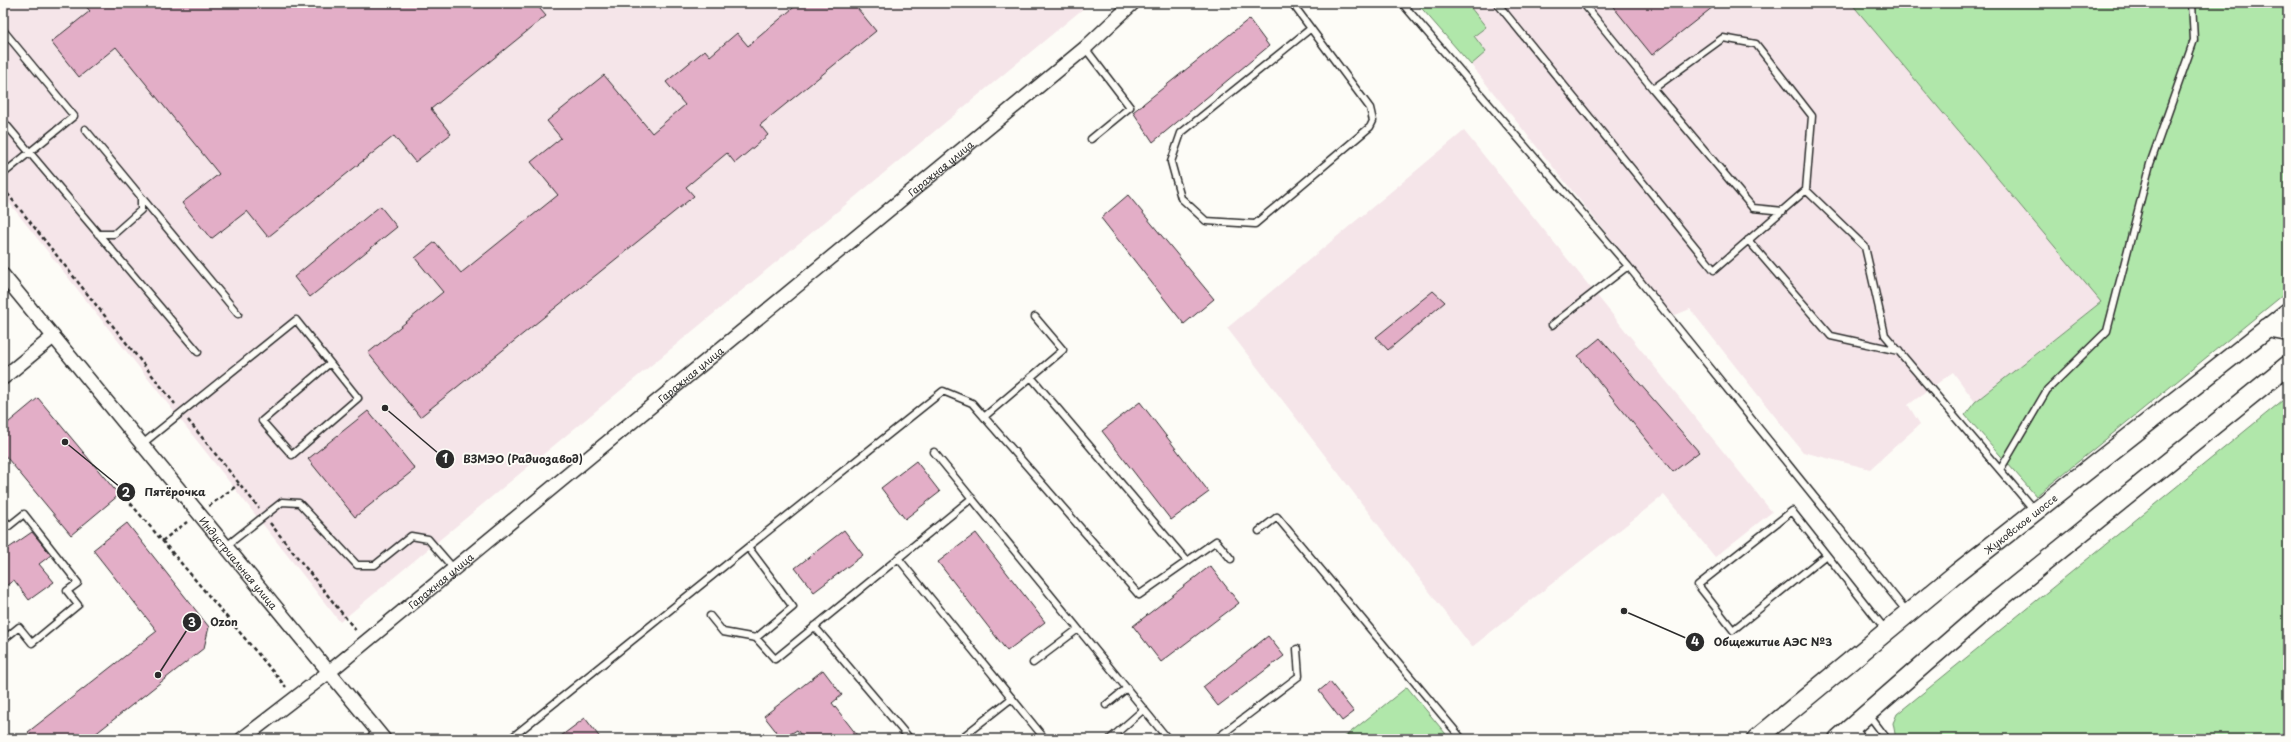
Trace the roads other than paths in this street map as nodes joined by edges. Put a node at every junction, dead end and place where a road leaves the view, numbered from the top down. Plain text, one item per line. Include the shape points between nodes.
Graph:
1 (1292, 3) edge
2 (1402, 3) edge
3 (1497, 3) edge
4 (1583, 3) edge
5 (2192, 3) edge
6 (1127, 5) edge
7 (1310, 29) junction
8 (3, 30) edge
9 (1085, 48) junction
10 (1653, 89) junction
11 (3, 121) edge
12 (85, 129) dead end
13 (1091, 139) dead end
14 (29, 153) junction
15 (3, 174) edge
16 (1806, 190) junction
17 (141, 197) junction
18 (1783, 210) junction
19 (98, 234) junction
20 (1748, 240) junction
21 (1628, 266) junction
22 (3, 275) edge
23 (2288, 312) edge
24 (238, 314) dead end
25 (1035, 317) dead end
26 (1552, 325) dead end
27 (2268, 328) junction
28 (2288, 332) edge
29 (53, 337) junction
30 (1899, 351) junction
31 (198, 352) dead end
32 (330, 363) junction
33 (2288, 365) edge
34 (1031, 377) junction
35 (3, 378) edge
36 (984, 417) junction
37 (141, 445) junction
38 (934, 452) dead end
39 (2000, 470) junction
40 (972, 498) junction
41 (2035, 511) junction
42 (3, 518) edge
43 (1259, 531) dead end
44 (225, 547) junction
45 (748, 547) junction
46 (1826, 555) dead end
47 (898, 558) junction
48 (1231, 559) dead end
49 (1187, 561) junction
50 (454, 569) junction
51 (1908, 613) junction
52 (710, 616) dead end
53 (814, 626) junction
54 (1078, 629) junction
55 (1886, 631) junction
56 (756, 638) junction
57 (3, 640) edge
58 (1296, 649) dead end
59 (1033, 663) dead end
60 (329, 672) junction
61 (1127, 688) junction
62 (1012, 698) junction
63 (1106, 705) dead end
64 (1144, 709) junction
65 (1869, 714) junction
66 (1858, 733) edge
67 (376, 736) edge
68 (242, 739) edge
69 (510, 739) edge
70 (910, 739) edge
71 (960, 739) edge
72 (1045, 739) edge
73 (1110, 739) edge
74 (1168, 739) edge
75 (1216, 739) edge
76 (1462, 739) edge
77 (1756, 739) edge
78 (1838, 739) edge
79 (1887, 739) edge

1 - 7 lane
2 - 21 lane
3 - 20 lane via 1714,270
4 - 10 lane
5 - 39 lane via 2194,40 2150,164 2107,331 2047,390
6 - 9 street, Гаражная улица
7 - 7 lane via 1370,108 1373,122 1370,128 1255,224 1206,221 1181,198 1171,162 1181,133
8 - 14 lane via 74,116
9 - 13 lane via 1130,107
9 - 50 street, Гаражная улица
10 - 16 lane via 1723,38 1756,44 1812,116
10 - 18 lane via 1753,208
11 - 14 lane
12 - 17 lane
14 - 15 lane
14 - 19 lane
16 - 18 lane
16 - 30 lane via 1865,247 1885,335
17 - 19 lane via 141,210 114,234
17 - 24 lane
18 - 20 lane
19 - 31 lane
20 - 30 lane via 1831,336
21 - 26 lane
21 - 51 lane
22 - 29 street, Индустриальная улица
23 - 27 main road, Жуковское шоссе
25 - 34 lane via 1063,350
27 - 28 main road
27 - 41 main road, Жуковское шоссе
29 - 35 street
29 - 37 street, Индустриальная улица
30 - 39 lane
32 - 32 lane via 358,398 292,455 262,422
32 - 37 lane via 296,320
33 - 65 main road via 1988,608
34 - 36 lane
34 - 49 lane
36 - 45 lane via 972,403 943,391
36 - 49 lane via 1139,596
37 - 44 street, Индустриальная улица
38 - 40 lane
39 - 41 lane
40 - 47 lane
40 - 54 lane
41 - 51 main road, Жуковское шоссе
42 - 57 lane via 9,526 24,514 78,583 67,591 78,605 32,643 20,627
43 - 76 lane via 1277,517
44 - 50 lane via 282,502 299,503 357,565 375,565 411,536 428,539
44 - 60 street, Индустриальная улица
45 - 56 lane via 793,607
45 - 69 lane
46 - 55 lane via 1733,630 1698,585 1792,511
47 - 53 lane
47 - 62 lane
48 - 49 lane via 1216,541
50 - 60 street, Гаражная улица
51 - 55 main road, Жуковское шоссе
52 - 56 lane via 723,632
53 - 56 lane via 775,659
53 - 70 lane
54 - 59 lane
54 - 61 lane
55 - 77 main road, Жуковское шоссе
58 - 75 lane via 1299,676
60 - 67 street, Индустриальная улица
60 - 68 street, Гаражная улица
61 - 63 lane
61 - 64 lane
62 - 71 lane
62 - 72 lane
64 - 73 lane
64 - 74 lane
65 - 66 main road
65 - 79 lane
66 - 78 main road

